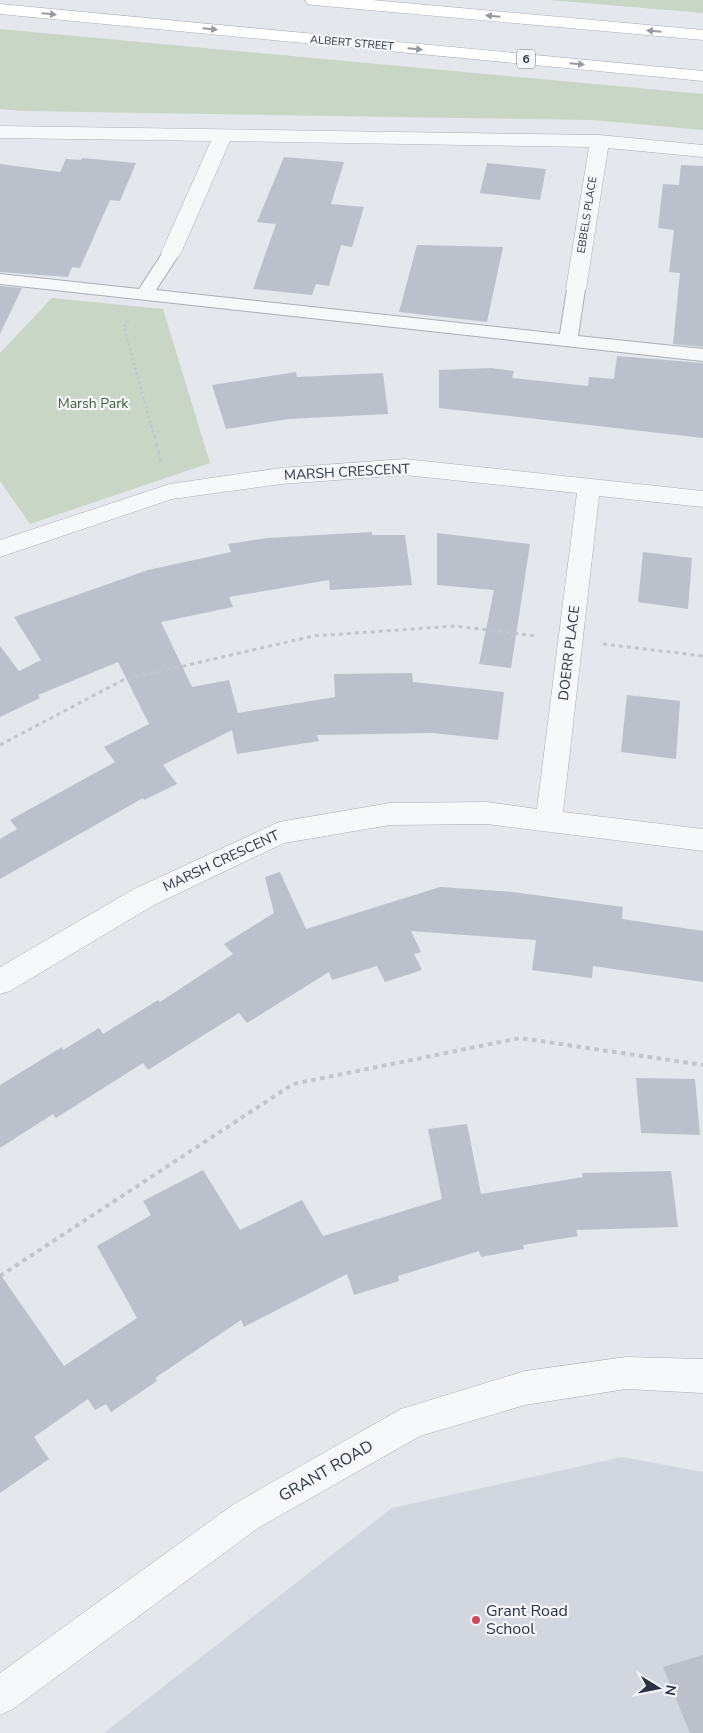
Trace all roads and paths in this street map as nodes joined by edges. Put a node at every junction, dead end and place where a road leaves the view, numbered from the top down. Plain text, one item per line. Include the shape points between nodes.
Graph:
1 (314, 0) edge
2 (0, 9) edge
3 (703, 35) edge
4 (703, 76) edge
5 (0, 132) edge
6 (224, 134) junction
7 (599, 141) junction
8 (703, 151) edge
9 (171, 253) joint
10 (0, 279) edge
11 (576, 289) joint
12 (144, 295) junction
13 (568, 340) junction
14 (703, 355) edge
15 (589, 486) junction
16 (170, 492) junction
17 (703, 499) edge
18 (3, 541) edge
19 (571, 640) junction
20 (703, 656) edge
21 (0, 745) edge
22 (549, 819) junction
23 (703, 840) edge
24 (0, 982) edge
25 (703, 1065) edge
26 (0, 1276) edge
27 (703, 1376) edge
28 (0, 1696) edge

3 -> 1 main road
2 -> 4 main road, ALBERT STREET / 6
5 - 6 street
6 - 7 street
6 - 9 street
7 - 8 street
7 - 11 street, EBBELS PLACE
9 - 12 lane
10 - 12 lane
11 - 13 lane
12 - 13 lane
12 - 16 path via 124,327
13 - 14 lane
15 - 16 street, MARSH CRESCENT via 405,467 281,476
15 - 17 street, MARSH CRESCENT
15 - 19 street, DOERR PLACE
16 - 18 street, MARSH CRESCENT
19 - 20 path
19 - 21 path via 455,626 313,636 123,680
19 - 22 street, DOERR PLACE
22 - 23 street, MARSH CRESCENT
22 - 24 street, MARSH CRESCENT via 487,813 390,814 279,833 144,897
25 - 26 path via 520,1038 293,1084
27 - 28 street, GRANT ROAD via 626,1372 525,1388 413,1421 246,1516

